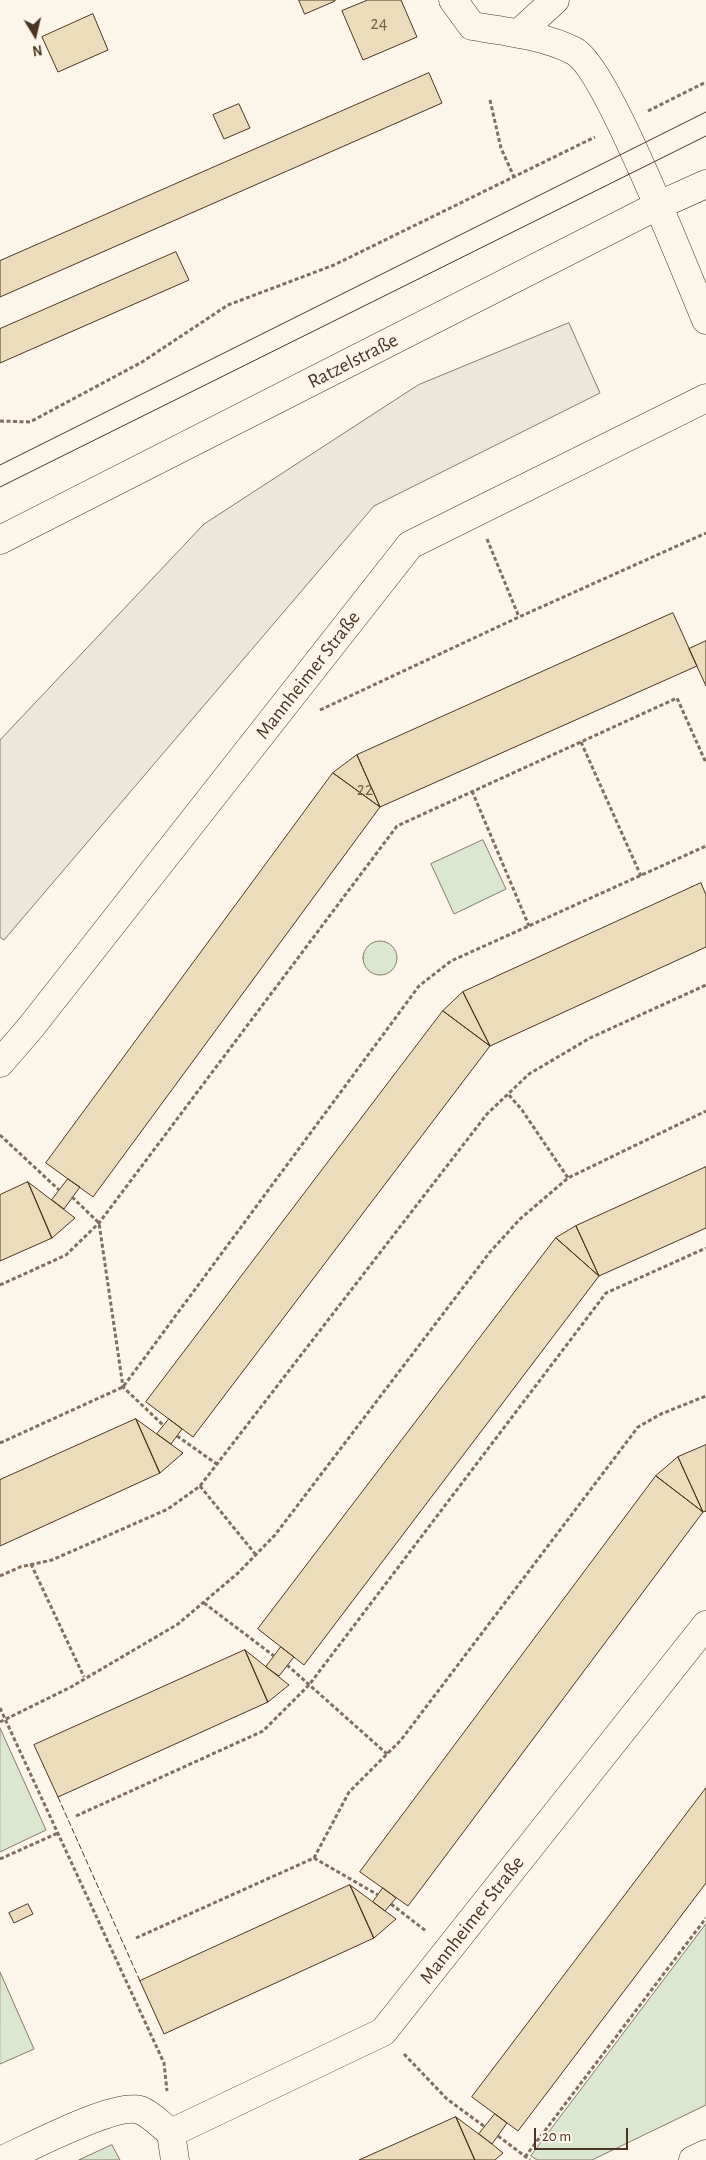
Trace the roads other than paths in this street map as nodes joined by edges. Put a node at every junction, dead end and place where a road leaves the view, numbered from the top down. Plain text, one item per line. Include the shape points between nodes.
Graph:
1 (454, 0) edge
2 (555, 0) edge
3 (519, 33) junction
4 (706, 184) edge
5 (657, 206) junction
6 (706, 320) edge
7 (706, 398) edge
8 (0, 540) edge
9 (0, 1063) edge
10 (706, 1625) edge
11 (171, 2133) junction
12 (706, 2154) edge
13 (2, 2160) edge
14 (175, 2160) edge
15 (693, 2160) edge

1 - 3 street via 472,26
2 - 3 street
3 - 5 street via 576,52 587,64 622,124
4 - 5 street, Ratzelstraße
5 - 6 street
5 - 8 street, Ratzelstraße
7 - 9 street, Mannheimer Straße via 410,545 32,1027
10 - 11 street, Mannheimer Straße via 383,2032
11 - 13 street via 141,2110 125,2108
11 - 14 street
12 - 15 street

